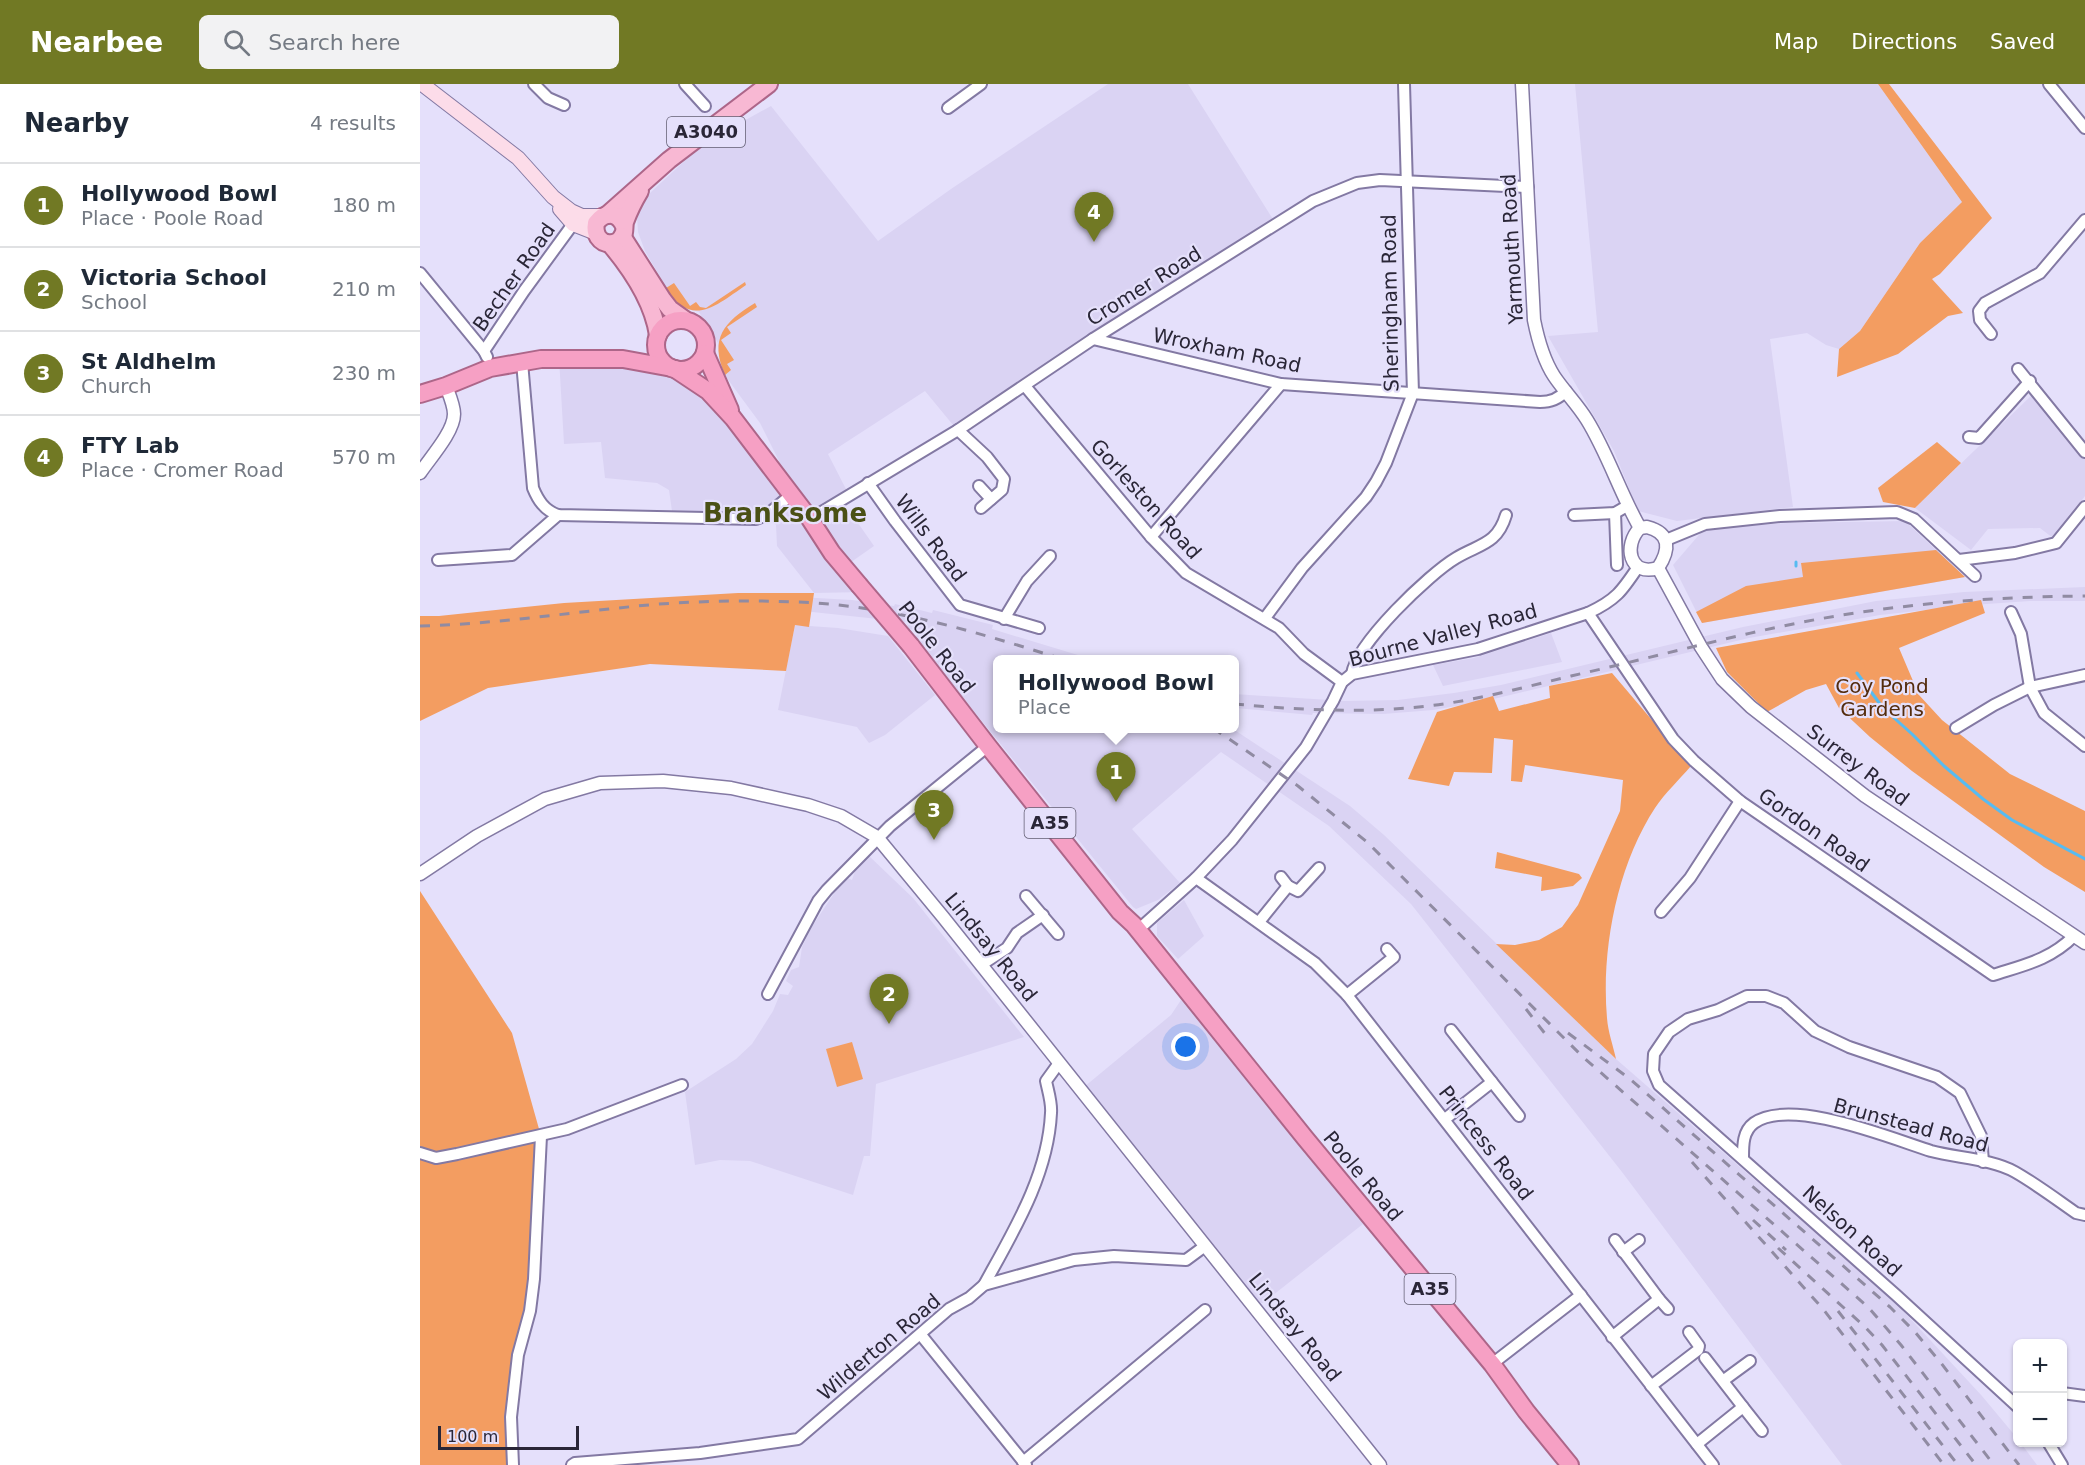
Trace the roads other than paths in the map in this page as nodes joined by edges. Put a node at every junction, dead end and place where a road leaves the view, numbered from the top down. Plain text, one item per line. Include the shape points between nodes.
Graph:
1 (423, 84) edge
2 (534, 84) edge
3 (685, 84) edge
4 (769, 84) edge
5 (981, 84) edge
6 (1404, 84) edge
7 (1522, 84) edge
8 (2049, 84) edge
9 (564, 105) dead end
10 (705, 106) dead end
11 (948, 108) dead end
12 (2085, 128) edge
13 (645, 182) junction
14 (1406, 182) junction
15 (1528, 187) junction
16 (553, 197) junction
17 (604, 216) junction
18 (2085, 220) edge
19 (573, 224) junction
20 (596, 233) junction
21 (619, 235) junction
22 (420, 273) edge
23 (684, 319) junction
24 (1991, 334) dead end
25 (657, 338) junction
26 (1093, 339) junction
27 (484, 351) junction
28 (705, 353) junction
29 (622, 359) junction
30 (522, 362) junction
31 (490, 368) junction
32 (673, 368) junction
33 (2018, 369) dead end
34 (2030, 381) junction
35 (1281, 384) junction
36 (446, 386) junction
37 (1025, 386) junction
38 (1566, 391) junction
39 (1413, 393) junction
40 (420, 394) edge
41 (733, 418) junction
42 (958, 430) junction
43 (1969, 437) dead end
44 (2085, 452) edge
45 (420, 473) edge
46 (868, 483) junction
47 (979, 486) dead end
48 (791, 495) junction
49 (991, 499) junction
50 (1628, 506) junction
51 (2085, 507) edge
52 (981, 508) dead end
53 (1615, 513) junction
54 (558, 515) junction
55 (1506, 515) dead end
56 (1574, 515) dead end
57 (810, 519) junction
58 (1640, 528) junction
59 (1150, 537) junction
60 (1666, 540) junction
61 (1050, 556) dead end
62 (438, 561) dead end
63 (1959, 561) junction
64 (1617, 565) dead end
65 (1638, 567) junction
66 (1658, 568) junction
67 (1975, 576) dead end
68 (2011, 612) dead end
69 (1588, 613) junction
70 (1265, 618) junction
71 (1004, 619) junction
72 (1039, 628) dead end
73 (1352, 674) junction
74 (2085, 675) edge
75 (1342, 681) junction
76 (2030, 687) junction
77 (1956, 728) dead end
78 (988, 746) junction
79 (2085, 746) edge
80 (1740, 801) junction
81 (877, 837) junction
82 (1319, 868) dead end
83 (420, 874) edge
84 (1196, 878) junction
85 (1026, 896) dead end
86 (1661, 912) dead end
87 (1043, 915) junction
88 (1259, 922) junction
89 (1132, 923) junction
90 (1058, 934) dead end
91 (2080, 940) edge
92 (981, 965) junction
93 (1402, 966) dead end
94 (768, 994) dead end
95 (1347, 995) junction
96 (1451, 1030) dead end
97 (1059, 1063) junction
98 (1492, 1082) junction
99 (682, 1085) dead end
100 (1519, 1116) dead end
101 (1445, 1119) junction
102 (541, 1136) junction
103 (420, 1153) edge
104 (1743, 1157) junction
105 (1983, 1162) junction
106 (2085, 1215) edge
107 (1615, 1240) dead end
108 (1639, 1240) dead end
109 (1205, 1246) junction
110 (1623, 1252) junction
111 (984, 1285) junction
112 (1581, 1295) junction
113 (1659, 1299) junction
114 (1668, 1309) dead end
115 (1205, 1310) dead end
116 (1689, 1332) dead end
117 (921, 1335) junction
118 (1612, 1336) junction
119 (1706, 1358) dead end
120 (1750, 1361) dead end
121 (1492, 1364) junction
122 (1724, 1380) junction
123 (1651, 1386) junction
124 (2067, 1394) edge
125 (2085, 1396) edge
126 (2013, 1402) edge
127 (1743, 1407) junction
128 (1762, 1431) dead end
129 (1697, 1444) junction
130 (2051, 1447) edge
131 (1024, 1463) edge
132 (513, 1465) edge
133 (572, 1465) edge
134 (1380, 1465) edge
135 (1570, 1465) edge
136 (1713, 1465) edge
137 (2062, 1465) edge

1 - 16 main road via 518,158
2 - 9 street via 548,98
3 - 10 street
4 - 13 main road, A3040
5 - 11 street
6 - 14 street, Sheringham Road
7 - 15 street, Yarmouth Road
8 - 12 street
13 - 17 main road, A3040
13 - 21 main road, A3040
14 - 15 street, Cromer Road
14 - 26 street, Cromer Road via 1357,183 1313,201
14 - 39 street, Sheringham Road
15 - 38 street, Yarmouth Road via 1534,320 1542,353
16 - 17 main road via 582,216
16 - 19 main road
17 - 20 main road via 596,223
17 - 21 main road via 616,215
18 - 24 street via 2040,273 1985,303 1979,311 1980,320
19 - 20 main road
19 - 27 street, Becher Road
20 - 21 main road via 601,241
21 - 23 main road via 663,300
21 - 25 main road via 619,254 651,309
22 - 27 street
23 - 25 highway via 668,323
23 - 28 highway via 703,333
25 - 29 highway, A35 via 637,354
25 - 32 highway via 658,355
26 - 35 street, Wroxham Road
26 - 37 street, Cromer Road
27 - 31 street
28 - 32 highway via 697,365 683,370
28 - 41 highway, Poole Road
29 - 30 highway, A35 via 550,358
29 - 32 highway, A35
30 - 31 highway, A35
30 - 54 street via 533,488 545,508
31 - 36 highway, A35
32 - 41 highway, Poole Road / A35 via 708,391
33 - 34 street
34 - 43 street via 1979,438
34 - 44 street
35 - 39 street, Wroxham Road
35 - 59 street
36 - 40 highway, A35
36 - 45 street via 453,422
37 - 42 street, Cromer Road
37 - 59 street, Gorleston Road
38 - 39 street, Wroxham Road via 1548,402
38 - 50 street, Yarmouth Road via 1587,420
39 - 70 street, Sheringham Road via 1376,482
41 - 48 highway, Poole Road / A35
42 - 46 street, Cromer Road
42 - 49 street via 1004,479 1002,490
46 - 57 street, Cromer Road
46 - 71 street, Wills Road via 960,605
47 - 49 street
48 - 54 street via 756,519
48 - 57 highway, Poole Road / A35
49 - 52 street
50 - 53 street
50 - 58 street, Yarmouth Road
51 - 63 street via 2055,543
53 - 56 street
53 - 64 street
54 - 62 street via 512,555
55 - 73 street via 1496,537 1455,558 1405,599 1373,636
57 - 78 highway, Poole Road / A35, bridge via 832,553
58 - 60 street via 1655,529
58 - 65 street via 1633,536 1630,551
59 - 70 street, Gorleston Road via 1186,573
60 - 63 street via 1705,524 1780,516 1898,512 1914,519
60 - 66 street via 1666,554
61 - 71 street via 1027,581
63 - 67 street
65 - 66 street
65 - 69 street, Bourne Valley Road via 1619,595
66 - 91 street, Surrey Road via 1722,679 1751,707 1865,796
68 - 76 street via 2021,634
69 - 73 street, Bourne Valley Road via 1478,649
69 - 80 street, Gordon Road via 1673,739
70 - 75 street, Gorleston Road via 1312,661
71 - 72 street, Wills Road
73 - 75 street, Bourne Valley Road
74 - 76 street
75 - 84 street, Bourne Valley Road via 1306,747 1232,840
76 - 77 street
76 - 79 street via 2044,713
78 - 81 street
78 - 89 highway, Poole Road / A35
80 - 86 street via 1690,878
80 - 91 street, Gordon Road via 1993,975 2046,958
81 - 83 street, Lindsay Road via 824,809 730,788 663,781 600,783 545,799 477,836
81 - 92 street, Lindsay Road
81 - 94 street via 818,901
82 - 88 street via 1298,891 1285,882
84 - 88 street, Princess Road
84 - 89 street, Bourne Valley Road via 1166,904
85 - 87 street
87 - 90 street
87 - 92 street via 1017,933 1007,948
88 - 95 street, Princess Road via 1315,963
89 - 121 highway, Poole Road / A35
92 - 97 street, Lindsay Road
93 - 95 street via 1391,953
95 - 101 street, Princess Road
96 - 98 street
97 - 109 street, Lindsay Road
97 - 111 street via 1046,1081 1052,1112 1036,1182
98 - 100 street
98 - 101 street
99 - 102 street
101 - 112 street, Princess Road
102 - 103 street via 436,1158
102 - 132 street via 530,1311 518,1355 511,1417
104 - 105 street, Brunstead Road via 1744,1139 1752,1124 1771,1116 1793,1114 1854,1126 1933,1152
104 - 105 street, Nelson Road via 1659,1084 1653,1071 1654,1054 1669,1032 1688,1019 1747,996 1766,996 1784,1003 1815,1031 1937,1077 1960,1093 1981,1136
104 - 126 street, Nelson Road
105 - 106 street, Brunstead Road via 2013,1171
107 - 110 street
108 - 110 street
109 - 111 street, Wilderton Road via 1186,1260 1114,1256 1074,1260
109 - 134 street, Lindsay Road
110 - 113 street
111 - 117 street, Wilderton Road
112 - 118 street, Princess Road
112 - 121 street
113 - 114 street
113 - 118 street
115 - 131 street
116 - 123 street via 1700,1346 1698,1350
117 - 131 street
117 - 133 street, Wilderton Road via 798,1439
118 - 123 street, Princess Road
119 - 122 street
120 - 122 street
121 - 135 highway, Poole Road / A35
122 - 127 street
123 - 129 street, Princess Road
124 - 125 street
127 - 128 street
127 - 129 street
129 - 136 street, Princess Road
130 - 137 street

